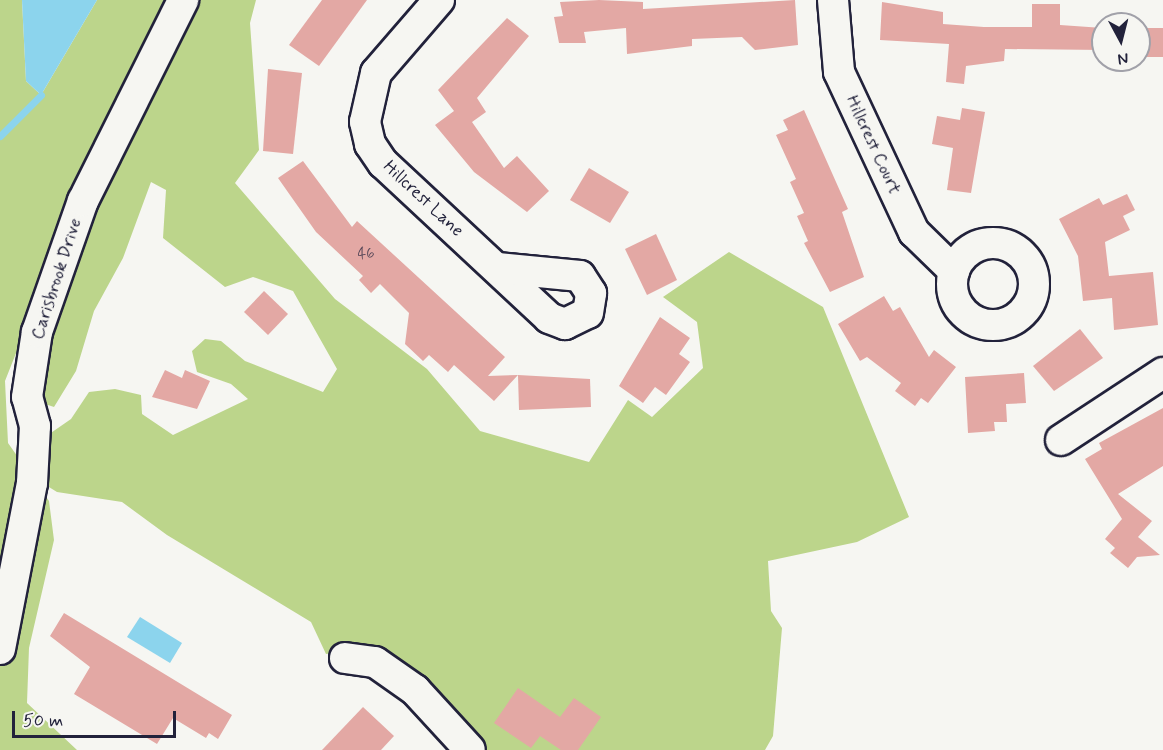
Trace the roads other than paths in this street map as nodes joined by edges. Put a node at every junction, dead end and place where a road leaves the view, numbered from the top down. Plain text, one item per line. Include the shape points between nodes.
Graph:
1 (183, 0) edge
2 (439, 0) edge
3 (833, 0) edge
4 (497, 268) dead end
5 (954, 271) dead end
6 (1163, 373) edge
7 (1061, 440) dead end
8 (0, 649) edge
9 (345, 658) dead end
10 (470, 750) edge

1 - 8 street, Carisbrook Drive via 83,201 37,332 27,396 35,426 32,483
2 - 4 street, Hillcrest Lane via 376,73 365,122 383,163
3 - 5 street, Hillcrest Court via 839,72 914,232
6 - 7 street
9 - 10 street via 375,662 415,690

